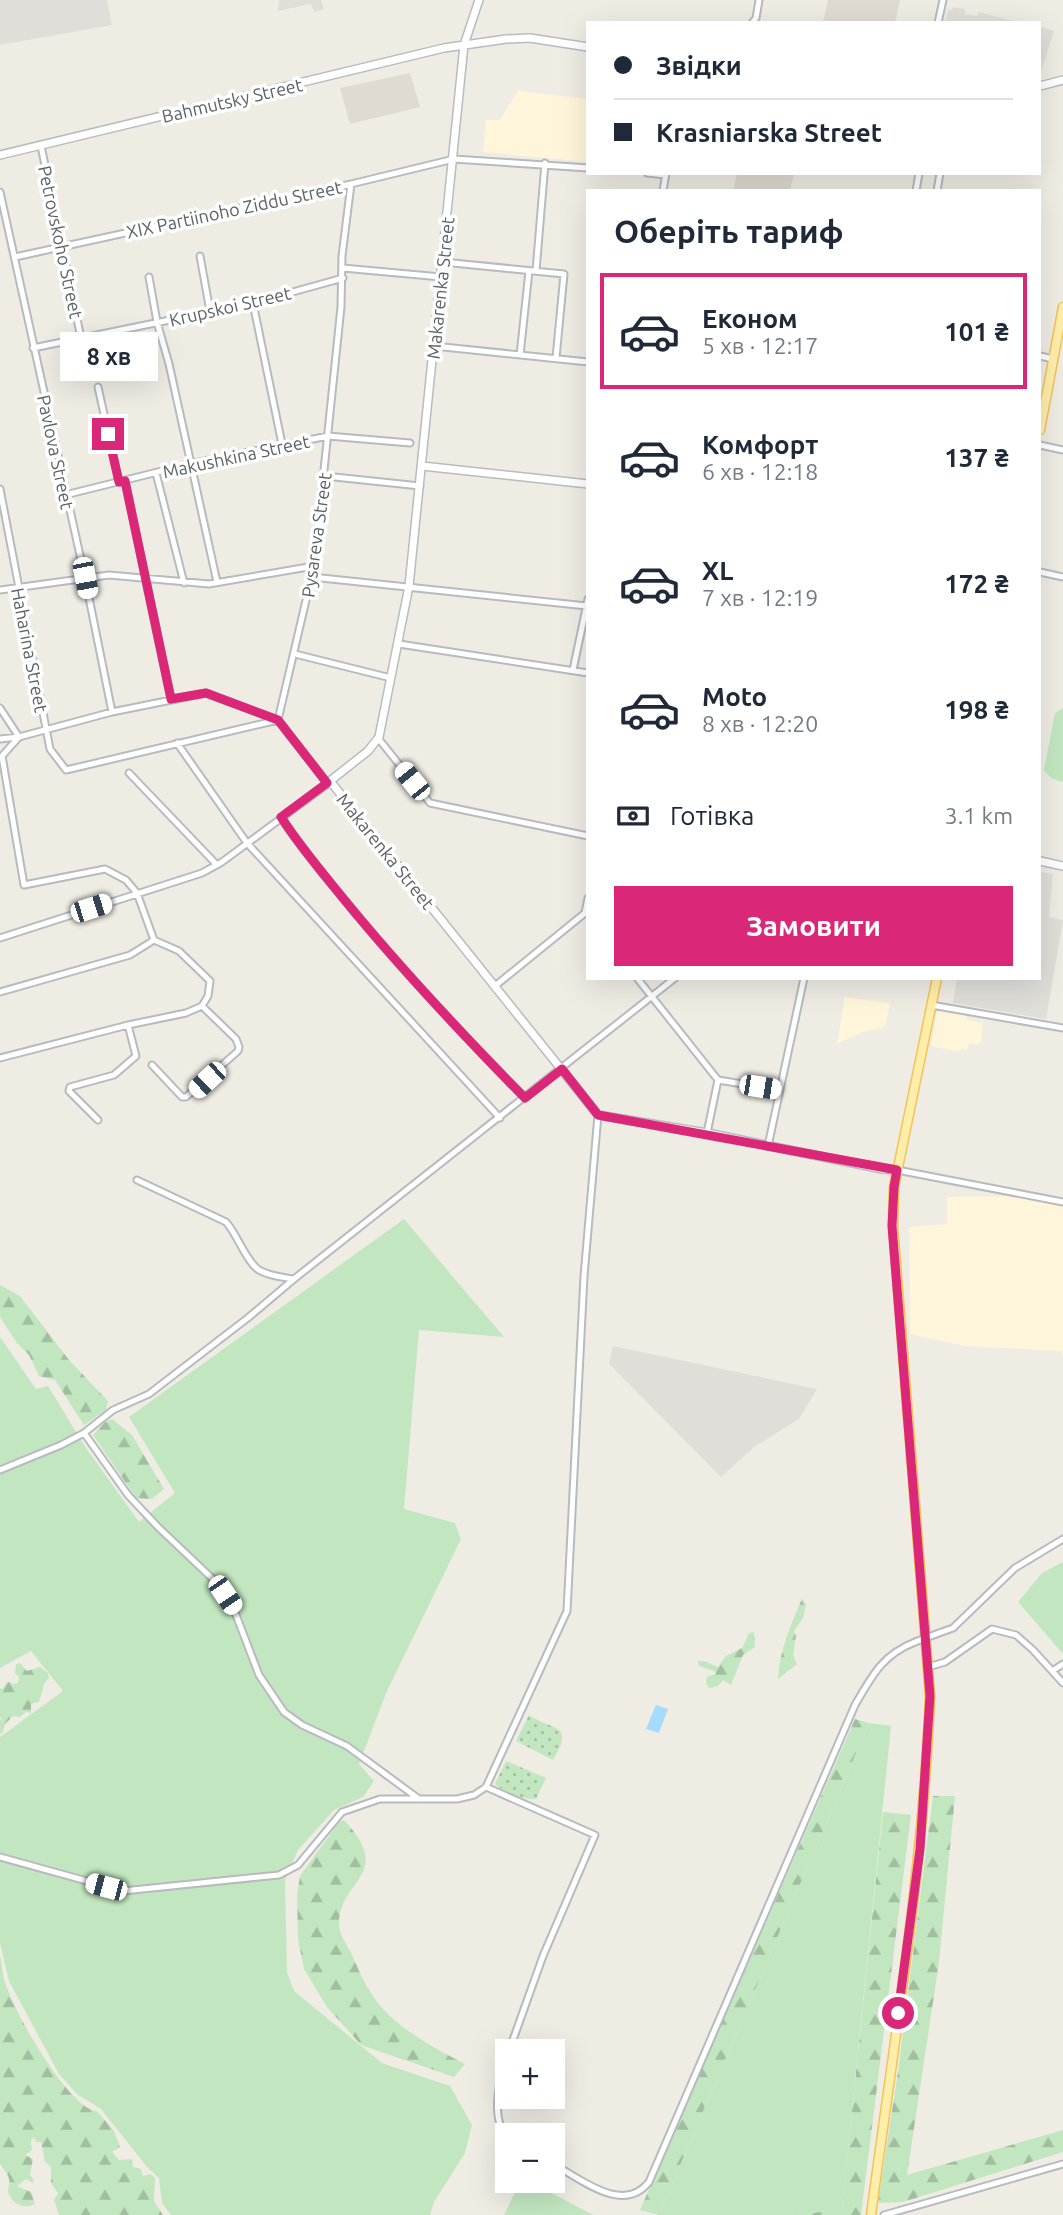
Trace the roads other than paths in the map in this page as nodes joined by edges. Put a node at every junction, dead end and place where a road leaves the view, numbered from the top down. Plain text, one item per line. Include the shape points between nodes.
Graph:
1 (479, 0) edge
2 (759, 0) edge
3 (943, 0) edge
4 (754, 21) edge
5 (938, 21) edge
6 (464, 45) junction
7 (586, 47) edge
8 (1063, 79) edge
9 (1041, 86) edge
10 (41, 146) junction
11 (0, 155) edge
12 (454, 159) junction
13 (545, 163) junction
14 (586, 167) edge
15 (351, 184) junction
16 (0, 192) edge
17 (61, 246) junction
18 (200, 256) dead end
19 (15, 257) junction
20 (443, 262) junction
21 (343, 268) junction
22 (532, 271) junction
23 (149, 277) dead end
24 (441, 277) junction
25 (343, 278) junction
26 (253, 303) junction
27 (1063, 307) edge
28 (210, 311) junction
29 (157, 322) junction
30 (81, 338) junction
31 (434, 346) junction
32 (33, 348) junction
33 (520, 355) junction
34 (1041, 356) edge
35 (556, 358) junction
36 (1053, 358) junction
37 (1063, 358) edge
38 (586, 362) edge
39 (97, 387) dead end
40 (1041, 424) edge
41 (328, 436) junction
42 (410, 443) dead end
43 (282, 444) junction
44 (1041, 445) edge
45 (1063, 450) edge
46 (190, 464) junction
47 (422, 466) junction
48 (156, 473) junction
49 (325, 476) junction
50 (122, 481) junction
51 (586, 484) edge
52 (419, 486) junction
53 (0, 489) edge
54 (65, 495) junction
55 (314, 566) junction
56 (1041, 572) edge
57 (1063, 576) edge
58 (145, 577) junction
59 (312, 577) junction
60 (85, 578) junction
61 (217, 582) junction
62 (184, 583) junction
63 (409, 586) junction
64 (18, 587) junction
65 (0, 590) edge
66 (586, 602) edge
67 (586, 607) edge
68 (399, 644) junction
69 (295, 654) junction
70 (573, 670) junction
71 (586, 673) edge
72 (391, 678) junction
73 (171, 699) junction
74 (0, 708) edge
75 (112, 712) junction
76 (278, 720) junction
77 (45, 729) junction
78 (19, 737) junction
79 (378, 738) junction
80 (0, 739) edge
81 (177, 743) junction
82 (129, 773) dead end
83 (329, 782) junction
84 (281, 817) junction
85 (586, 836) edge
86 (247, 843) junction
87 (1041, 862) edge
88 (217, 865) junction
89 (1063, 866) edge
90 (137, 893) junction
91 (586, 916) edge
92 (0, 937) edge
93 (154, 940) junction
94 (639, 980) edge
95 (672, 980) edge
96 (804, 980) edge
97 (937, 980) edge
98 (495, 986) junction
99 (0, 992) edge
100 (651, 996) junction
101 (931, 1005) junction
102 (202, 1006) junction
103 (128, 1025) junction
104 (1063, 1028) edge
105 (0, 1058) edge
106 (152, 1065) dead end
107 (562, 1069) junction
108 (718, 1080) junction
109 (780, 1090) junction
110 (525, 1098) junction
111 (598, 1115) junction
112 (500, 1118) junction
113 (98, 1119) dead end
114 (707, 1133) junction
115 (768, 1146) junction
116 (897, 1170) junction
117 (137, 1180) dead end
118 (1063, 1202) edge
119 (293, 1279) junction
120 (84, 1433) junction
121 (0, 1470) edge
122 (1063, 1539) edge
123 (1063, 1664) edge
124 (928, 1667) junction
125 (1052, 1671) junction
126 (1063, 1683) edge
127 (486, 1787) junction
128 (419, 1799) junction
129 (0, 1857) edge
130 (513, 2039) edge
131 (1063, 2164) edge
132 (565, 2170) edge
133 (871, 2215) edge
134 (884, 2215) edge

1 - 6 street, Makarenka Street
2 - 4 street
3 - 5 street
6 - 7 street, Bahmutsky Street via 530,38
6 - 10 street, Bahmutsky Street
6 - 12 street, Makarenka Street
8 - 9 street
10 - 11 street, Bahmutsky Street
10 - 17 street, Petrovskoho Street
12 - 13 street, XIX Partiinoho Ziddu Street
12 - 15 street, XIX Partiinoho Ziddu Street
12 - 20 street, Makarenka Street
13 - 14 street, XIX Partiinoho Ziddu Street
13 - 22 street
15 - 17 street, XIX Partiinoho Ziddu Street
15 - 21 street, Pysareva Street
16 - 19 street, Pavlova Street
17 - 19 street, XIX Partiinoho Ziddu Street
17 - 30 street, Petrovskoho Street
18 - 28 street
19 - 32 street, Pavlova Street
20 - 22 street
20 - 24 street, Makarenka Street
21 - 24 street
21 - 25 street, Pysareva Street
22 - 33 street
22 - 35 street via 564,274
23 - 29 street
24 - 31 street, Makarenka Street
25 - 26 street, Krupskoi Street
25 - 41 street, Pysareva Street
26 - 28 street, Krupskoi Street
26 - 43 street
27 - 36 main road
28 - 29 street, Krupskoi Street
29 - 30 street, Krupskoi Street
29 - 46 street
30 - 32 street, Krupskoi Street
31 - 33 street
31 - 47 street, Makarenka Street
32 - 54 street, Pavlova Street
33 - 35 street
34 - 36 street
35 - 38 street
36 - 37 street
36 - 40 main road
39 - 50 street
41 - 42 street, Makushkina Street
41 - 43 street, Makushkina Street
41 - 49 street, Pysareva Street
43 - 46 street, Makushkina Street
44 - 45 street
46 - 48 street, Makushkina Street
46 - 61 street
47 - 51 street
47 - 52 street, Makarenka Street
48 - 50 street, Makushkina Street
48 - 62 street
49 - 52 street
49 - 55 street, Pysareva Street
50 - 54 street, Makushkina Street
50 - 58 street
52 - 63 street, Makarenka Street
53 - 64 street, Haharina Street
54 - 60 street, Pavlova Street
55 - 59 street, Pysareva Street
55 - 61 street
56 - 57 street
58 - 60 street
58 - 62 street
58 - 73 street
59 - 63 street
59 - 69 street, Pysareva Street
60 - 64 street
60 - 75 street, Pavlova Street
61 - 62 street
63 - 66 street
63 - 68 street, Makarenka Street
64 - 65 street
64 - 77 street, Haharina Street
67 - 70 street
68 - 70 street
68 - 72 street, Makarenka Street
69 - 72 street
69 - 76 street, Pysareva Street
70 - 71 street
72 - 79 street, Makarenka Street
73 - 75 street
73 - 76 street via 206,693
74 - 78 street
75 - 77 street
76 - 81 street
76 - 83 street
77 - 78 street
77 - 81 street, Haharina Street via 50,749 66,770
78 - 80 street
78 - 90 street via 2,756 24,885 105,869
79 - 83 street, Makarenka Street
79 - 85 street via 430,803
81 - 86 street
82 - 88 street
83 - 84 street
83 - 98 street, Makarenka Street
84 - 86 street
84 - 110 street via 376,939
86 - 88 street
86 - 112 street
87 - 89 street
88 - 90 street
90 - 92 street
90 - 93 street
91 - 98 street
93 - 99 street via 131,955
93 - 102 street via 179,951 210,981
94 - 100 street
95 - 100 street
96 - 109 street
97 - 101 main road
98 - 107 street, Makarenka Street
100 - 107 street
100 - 108 street
101 - 104 street
101 - 116 main road
102 - 103 street
102 - 106 street via 236,1039 238,1051 186,1097
103 - 105 street
103 - 113 street via 136,1056 114,1075 70,1087
107 - 110 street
107 - 111 street, Makarenka Street
108 - 109 street
108 - 114 street
109 - 115 street
110 - 112 street
111 - 114 street
111 - 127 street via 584,1276 567,1611
112 - 119 street
114 - 115 street
115 - 116 street
116 - 118 street
116 - 124 main road via 892,1226
117 - 119 street via 226,1222 254,1266
119 - 120 street via 172,1378 113,1410
120 - 121 street
120 - 128 street via 128,1495 217,1583 233,1607 259,1675 284,1712 348,1746
122 - 132 street, bridge via 1015,1568 953,1628 897,1650 872,1677 855,1705 649,2182 639,2193 618,2197
123 - 125 street
124 - 125 street via 945,1662 992,1629 1016,1635
124 - 133 main road via 920,1849
125 - 126 street
127 - 128 street via 457,1799
127 - 130 street via 595,1835
128 - 129 street via 380,1799 342,1812 298,1865 279,1875 123,1891
131 - 134 street

